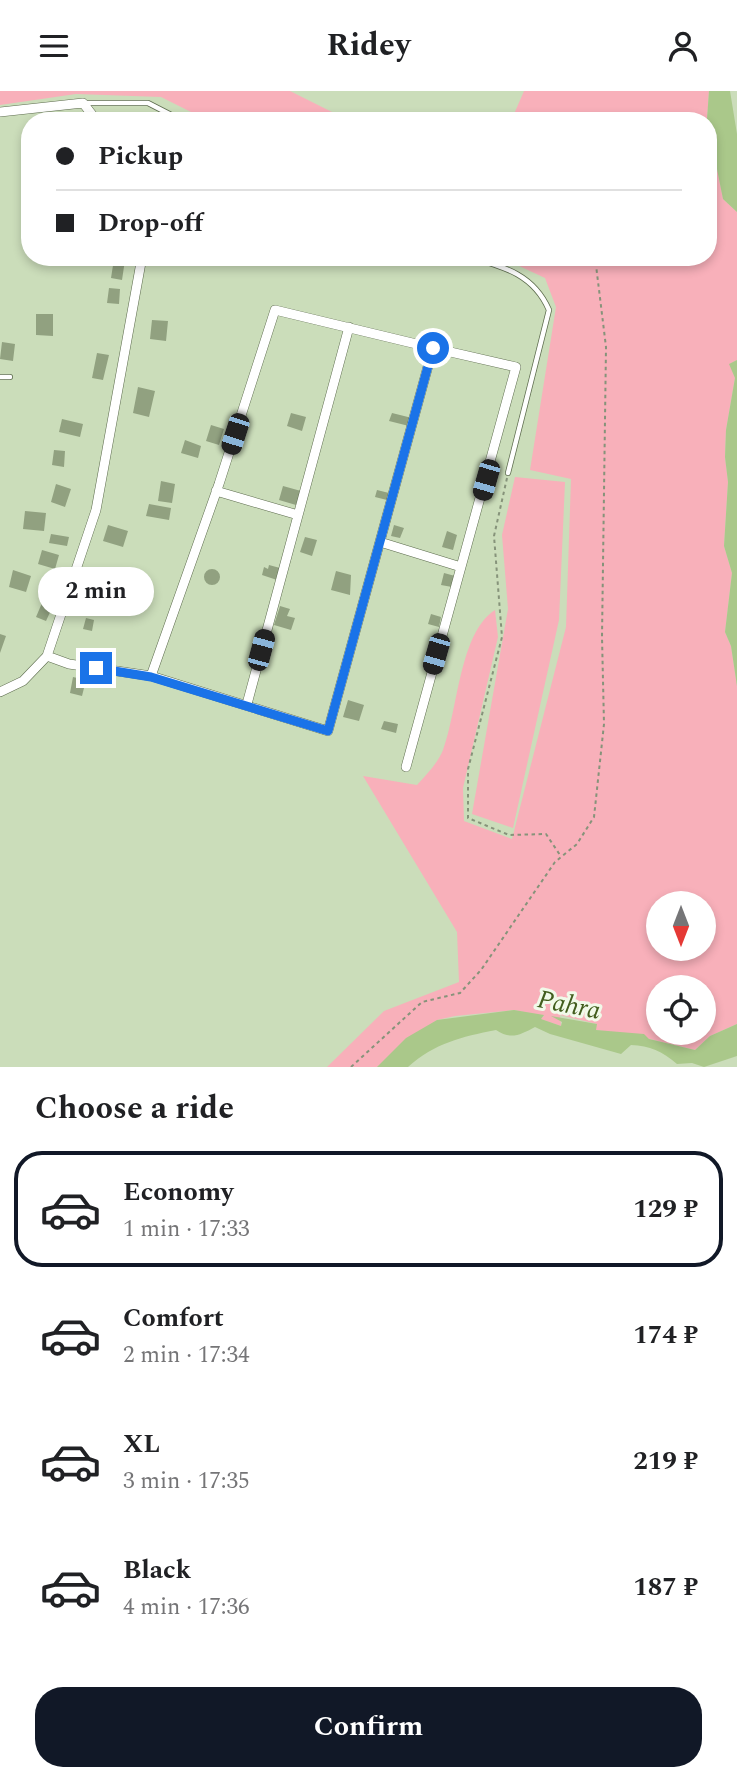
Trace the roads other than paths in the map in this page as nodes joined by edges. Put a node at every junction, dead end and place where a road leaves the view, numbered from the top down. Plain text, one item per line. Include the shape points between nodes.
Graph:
1 (82, 103) junction
2 (0, 112) edge
3 (90, 112) edge
4 (166, 112) edge
5 (140, 266) edge
6 (500, 266) edge
7 (349, 327) junction
8 (433, 348) junction
9 (0, 377) edge
10 (10, 377) dead end
11 (508, 474) road end
12 (216, 491) junction
13 (298, 515) junction
14 (380, 542) junction
15 (461, 567) junction
16 (47, 656) junction
17 (151, 677) junction
18 (0, 692) edge
19 (247, 703) junction
20 (406, 767) dead end

1 - 2 street
1 - 3 street
1 - 4 lane via 148,103
5 - 16 street via 96,510
6 - 11 lane via 533,283 549,310
7 - 8 street
7 - 12 street via 275,310
7 - 13 street
8 - 14 street
8 - 15 street via 516,367
9 - 10 lane
12 - 13 street
12 - 17 street
13 - 19 street
14 - 15 street
14 - 19 street via 328,731
15 - 20 street
16 - 17 street
16 - 18 street via 23,681
17 - 19 street

